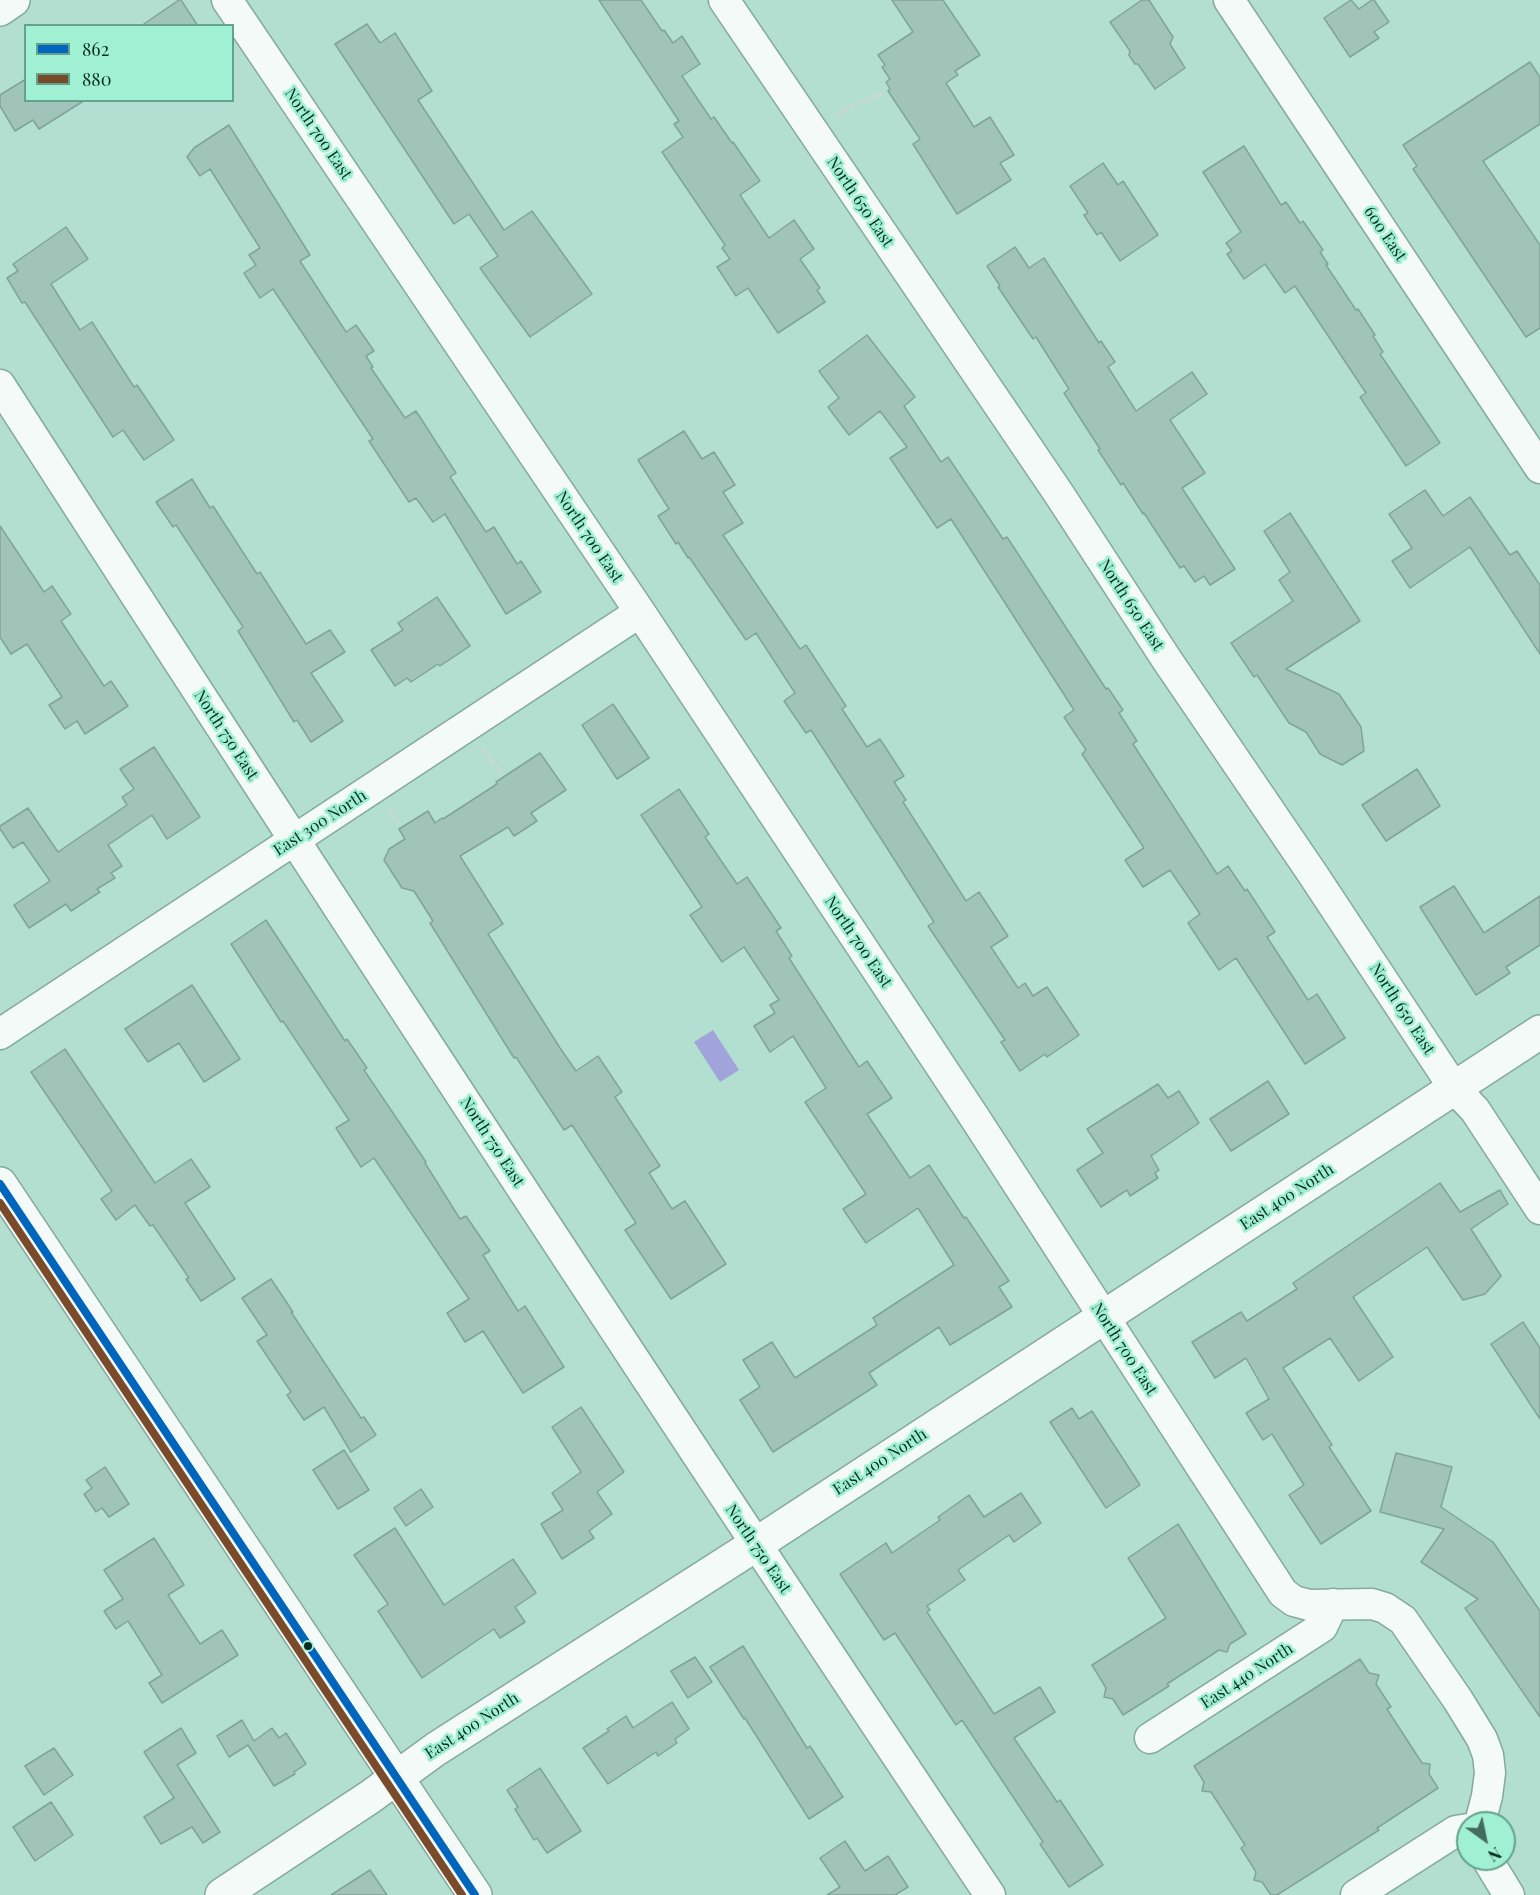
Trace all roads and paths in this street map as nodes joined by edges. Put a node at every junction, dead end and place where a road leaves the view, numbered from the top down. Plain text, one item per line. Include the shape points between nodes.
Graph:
1 (13, 0) edge
2 (227, 0) edge
3 (724, 0) edge
4 (1229, 0) edge
5 (0, 9) edge
6 (882, 94) dead end
7 (833, 117) dead end
8 (0, 385) edge
9 (1540, 468) edge
10 (640, 612) junction
11 (482, 746) dead end
12 (501, 775) dead end
13 (387, 807) dead end
14 (399, 824) dead end
15 (294, 840) junction
16 (1540, 1032) edge
17 (0, 1034) edge
18 (1454, 1088) junction
19 (0, 1184) edge
20 (1540, 1209) edge
21 (1103, 1316) junction
22 (755, 1545) junction
23 (1334, 1604) junction
24 (1150, 1738) dead end
25 (398, 1778) junction
26 (1483, 1811) edge
27 (1456, 1831) edge
28 (1494, 1871) edge
29 (222, 1895) edge
30 (475, 1895) edge
31 (990, 1895) edge
32 (1356, 1895) edge
33 (1509, 1895) edge

1 - 5 main road
2 - 10 street, North 700 East
3 - 18 street, North 650 East
4 - 9 street, 600 East
6 - 7 path
8 - 15 street, North 750 East
10 - 15 street, East 300 North
10 - 21 street, North 700 East
11 - 12 path
13 - 14 path
15 - 17 street, East 300 North
15 - 22 street, North 750 East
16 - 18 main road, East 400 North
18 - 20 street, North 650 East via 1475,1110
18 - 21 main road, East 400 North
19 - 25 main road
21 - 22 main road, East 400 North
21 - 23 street, North 700 East via 1283,1593 1309,1605
22 - 25 main road, East 400 North via 436,1749
22 - 31 street, North 750 East
23 - 24 street, East 440 North via 1322,1627
23 - 26 street, North 700 East via 1372,1604 1402,1620 1482,1739 1490,1773
25 - 29 main road, East 400 North
25 - 30 main road
27 - 32 street
28 - 33 street

